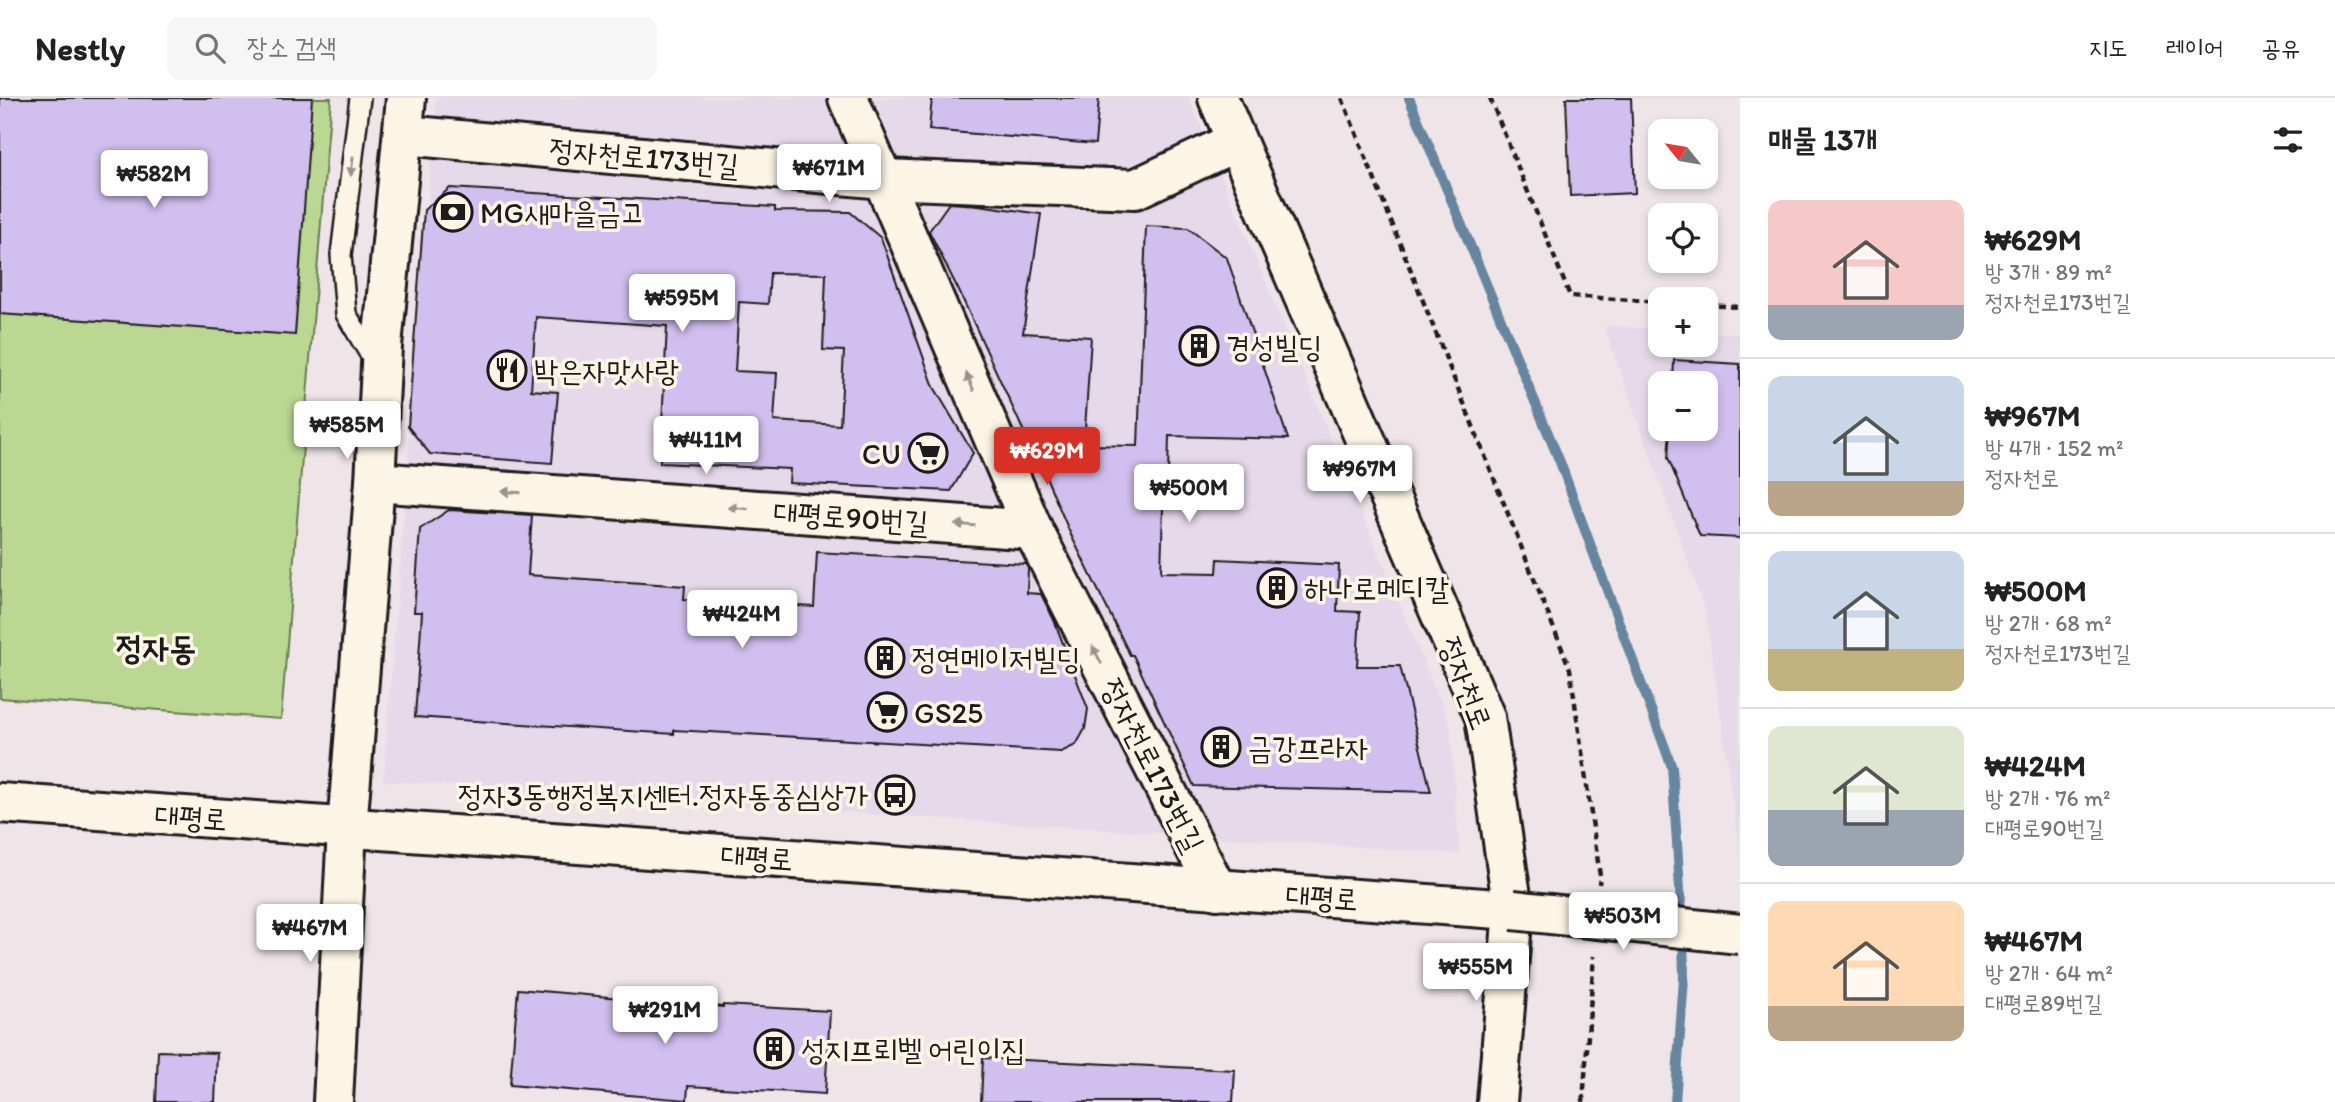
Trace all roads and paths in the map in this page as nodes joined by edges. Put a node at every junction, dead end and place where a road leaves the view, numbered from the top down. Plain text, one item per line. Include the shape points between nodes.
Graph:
1 (360, 98) edge
2 (848, 98) edge
3 (1218, 98) edge
4 (1342, 98) edge
5 (1490, 98) edge
6 (405, 116) edge
7 (1235, 142) junction
8 (884, 179) junction
9 (1648, 301) edge
10 (1718, 306) edge
11 (1740, 307) edge
12 (381, 370) junction
13 (375, 482) junction
14 (1033, 530) junction
15 (0, 803) edge
16 (346, 828) junction
17 (1599, 889) dead end
18 (1217, 890) junction
19 (1513, 910) junction
20 (1740, 934) edge
21 (1594, 956) dead end
22 (334, 1102) edge
23 (1497, 1102) edge
24 (1583, 1102) edge

1 -> 12 lane via 341,255 346,314
2 - 8 street, 정자천로173번길
3 - 7 street, 정자천로
4 - 17 path via 1570,669
5 - 9 path via 1570,296
6 - 8 street, 정자천로173번길
6 - 12 street
7 - 8 street, 정자천로173번길 via 1135,189
7 - 19 street, 정자천로 via 1485,717
14 -> 8 street, 정자천로173번길
10 - 11 path
12 - 13 street
14 -> 13 street, 대평로90번길
13 - 16 street
18 -> 14 street, 정자천로173번길
15 - 16 street, 대평로
16 - 18 street, 대평로
16 - 22 street
18 - 19 street, 대평로
19 - 20 street, 대평로, bridge
19 - 23 street, 정자천로
21 - 24 path

